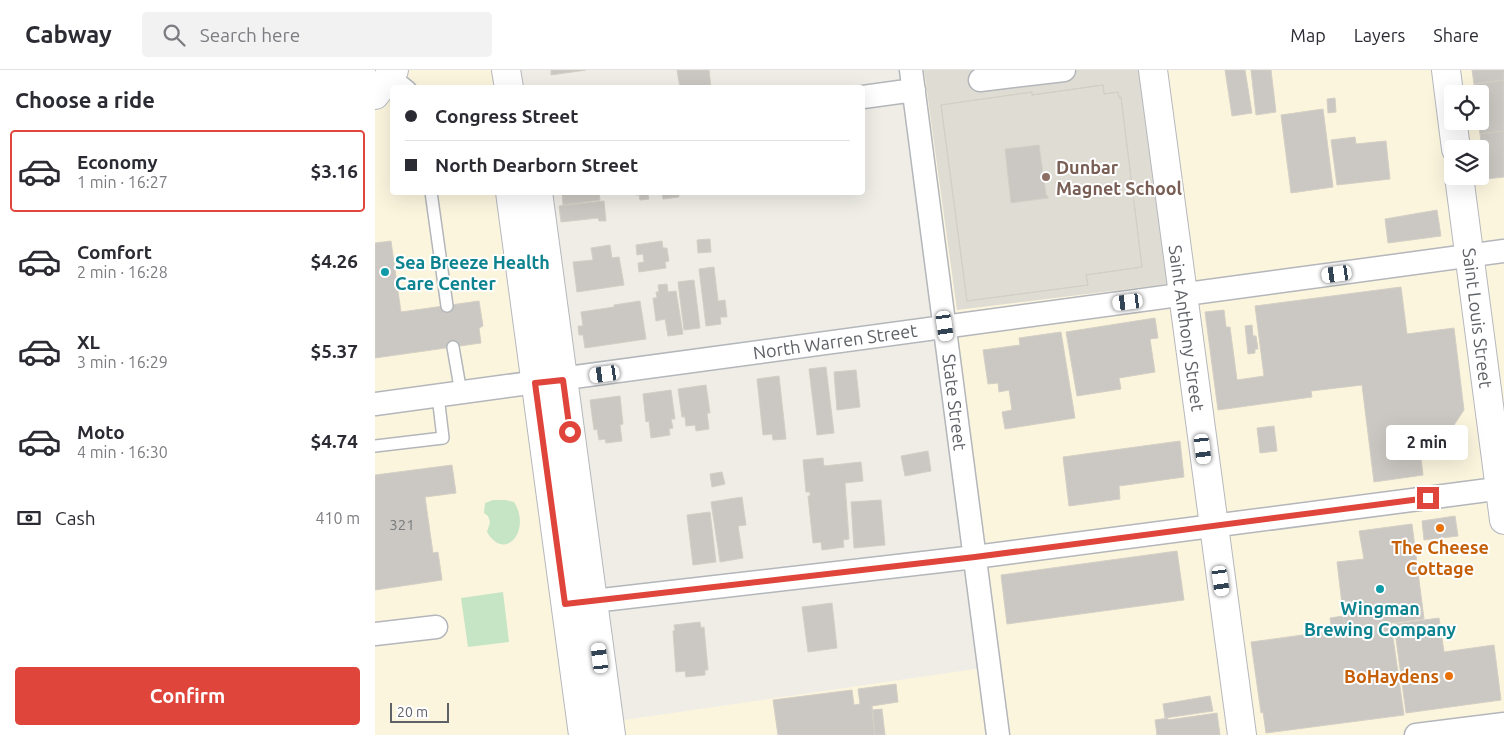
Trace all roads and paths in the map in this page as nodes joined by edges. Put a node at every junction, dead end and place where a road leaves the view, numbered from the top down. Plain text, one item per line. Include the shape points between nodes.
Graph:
1 (506, 70) edge
2 (1063, 70) edge
3 (1153, 70) edge
4 (1446, 70) edge
5 (398, 77) edge
6 (912, 80) edge
7 (980, 80) dead end
8 (508, 85) edge
9 (375, 95) edge
10 (865, 95) edge
11 (1455, 140) edge
12 (1460, 185) edge
13 (431, 195) edge
14 (510, 195) edge
15 (538, 195) edge
16 (1504, 251) edge
17 (1469, 256) junction
18 (1183, 295) junction
19 (447, 306) dead end
20 (945, 326) junction
21 (453, 347) dead end
22 (563, 380) junction
23 (535, 383) junction
24 (461, 393) junction
25 (438, 396) junction
26 (375, 404) edge
27 (375, 446) edge
28 (1502, 488) edge
29 (1504, 520) edge
30 (1213, 525) junction
31 (975, 557) junction
32 (593, 601) junction
33 (565, 604) junction
34 (436, 626) dead end
35 (375, 634) edge
36 (1504, 724) edge
37 (583, 735) edge
38 (611, 735) edge
39 (998, 735) edge
40 (1242, 735) edge
41 (1416, 735) edge

1 - 8 street
2 - 7 street
3 - 18 street, Saint Anthony Street
4 - 11 street
5 - 9 street
6 - 10 street
6 - 20 street, State Street
12 - 17 street, Saint Louis Street
13 - 19 lane
14 - 23 street
15 - 22 street
16 - 17 street, North Warren Street
17 - 18 street, North Warren Street
17 - 28 street, Saint Louis Street
18 - 20 street, North Warren Street
18 - 30 street, Saint Anthony Street
20 - 22 street, North Warren Street
20 - 31 street, State Street
21 - 24 lane
22 - 23 street, North Warren Street
22 - 32 street
23 - 24 street, North Warren Street
23 - 33 street
24 - 25 street, North Warren Street
25 - 26 street, North Warren Street
25 - 27 lane via 443,438
28 - 29 street, Saint Louis Street
28 - 30 street
30 - 31 street
30 - 40 street, Saint Anthony Street
31 - 32 street
31 - 39 street, State Street
32 - 33 street
32 - 38 street
33 - 37 street
34 - 35 street
36 - 41 street

